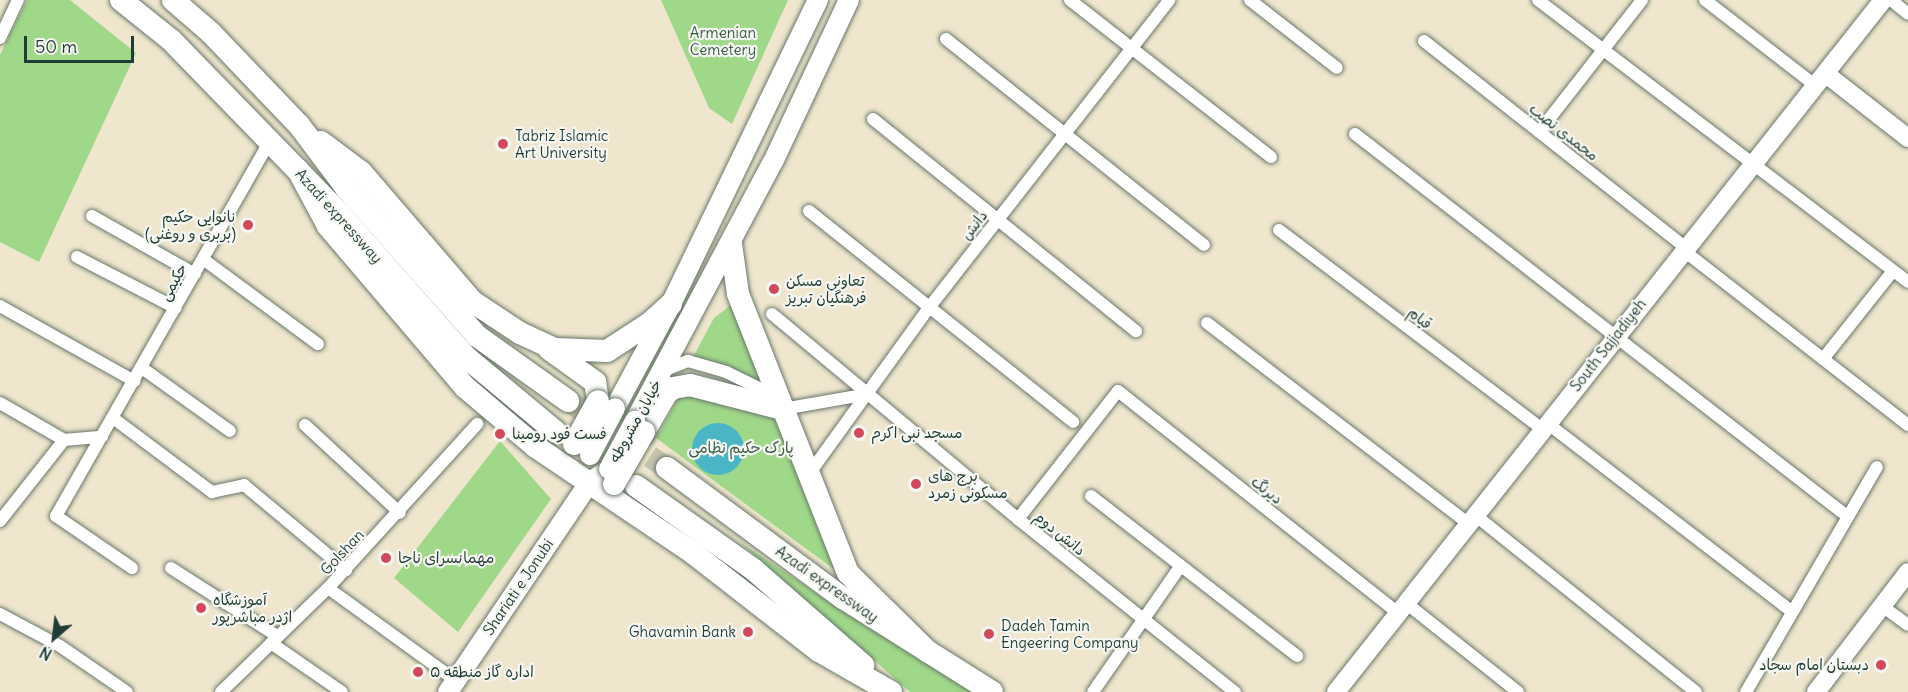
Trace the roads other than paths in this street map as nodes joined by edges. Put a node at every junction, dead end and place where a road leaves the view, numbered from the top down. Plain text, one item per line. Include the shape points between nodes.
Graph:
1 (18, 0) edge
2 (121, 0) edge
3 (173, 0) edge
4 (818, 0) edge
5 (849, 0) edge
6 (1070, 0) edge
7 (1169, 0) edge
8 (1250, 0) edge
9 (1538, 0) edge
10 (1642, 0) edge
11 (1705, 0) edge
12 (1882, 0) edge
13 (1891, 0) edge
14 (1908, 14) edge
15 (0, 38) edge
16 (946, 39) dead end
17 (1424, 41) dead end
18 (1131, 49) junction
19 (1602, 51) junction
20 (1337, 68) dead end
21 (1821, 80) junction
22 (873, 119) dead end
23 (299, 125) junction
24 (1539, 132) junction
25 (1064, 134) junction
26 (1355, 134) dead end
27 (1908, 138) edge
28 (270, 141) junction
29 (1270, 157) dead end
30 (1751, 163) junction
31 (298, 170) junction
32 (809, 211) dead end
33 (92, 216) dead end
34 (997, 220) junction
35 (1279, 230) dead end
36 (730, 244) junction
37 (1204, 245) dead end
38 (1684, 248) junction
39 (77, 257) dead end
40 (203, 259) junction
41 (1893, 271) junction
42 (195, 273) junction
43 (1908, 282) edge
44 (671, 304) junction
45 (0, 306) edge
46 (176, 308) junction
47 (928, 309) junction
48 (772, 314) dead end
49 (1207, 322) dead end
50 (1136, 331) dead end
51 (1614, 338) junction
52 (540, 342) junction
53 (318, 344) dead end
54 (1823, 359) junction
55 (142, 368) junction
56 (663, 371) junction
57 (134, 381) junction
58 (868, 394) junction
59 (568, 401) tunnel mouth
60 (0, 403) edge
61 (607, 404) junction
62 (783, 409) junction
63 (113, 418) junction
64 (1073, 422) dead end
65 (477, 424) dead end
66 (305, 425) dead end
67 (1908, 425) edge
68 (1545, 426) junction
69 (640, 427) junction
70 (230, 431) dead end
71 (102, 437) junction
72 (64, 440) junction
73 (574, 444) junction
74 (536, 447) junction
75 (1877, 467) dead end
76 (667, 468) tunnel mouth
77 (809, 474) junction
78 (611, 484) junction
79 (1091, 496) dead end
80 (400, 513) junction
81 (1, 517) edge
82 (1848, 517) junction
83 (1018, 519) junction
84 (1472, 519) junction
85 (1180, 567) junction
86 (132, 568) dead end
87 (171, 568) dead end
88 (346, 570) junction
89 (1908, 572) edge
90 (328, 588) junction
91 (1882, 606) junction
92 (1402, 608) junction
93 (1792, 612) junction
94 (0, 614) edge
95 (1144, 619) junction
96 (1908, 625) edge
97 (274, 640) junction
98 (928, 652) junction
99 (1297, 656) dead end
100 (451, 686) edge
101 (127, 692) edge
102 (221, 692) edge
103 (342, 692) edge
104 (893, 692) edge
105 (992, 692) edge
106 (1093, 692) edge
107 (1235, 692) edge
108 (1337, 692) edge
109 (1518, 692) edge
110 (1696, 692) edge
111 (1746, 692) edge
112 (1816, 692) edge

1 - 15 street
2 - 28 highway, Azadi expressway via 171,40
3 - 23 highway, Azadi expressway via 211,33
4 - 44 main road, خیابان مشروطه
5 - 36 main road, خیابان مشروطه
6 - 18 street
7 - 18 street, دانش
8 - 20 street
9 - 19 street
10 - 19 street
11 - 21 street
12 - 21 street, South Sajjadiyeh
13 - 14 street
16 - 25 street
17 - 24 street, محمدی نصب
18 - 25 street, دانش
18 - 29 street
19 - 24 street
19 - 30 street
21 - 27 street
21 - 30 street, South Sajjadiyeh
22 - 34 street
23 - 52 highway via 361,172 473,302
23 - 59 highway, Azadi expressway via 347,189 470,328
24 - 38 street, محمدی نصب
25 - 34 street, دانش
25 - 37 street
26 - 51 street
28 - 31 highway, Azadi expressway
28 - 40 street, حکیمی
30 - 38 street, South Sajjadiyeh
30 - 41 street
31 - 73 highway, Azadi expressway via 466,357
31 - 74 highway, Azadi expressway via 328,226 465,387
32 - 47 street
33 - 42 street
34 - 47 street, دانش
34 - 50 street
35 - 68 street, قیام
36 - 56 main road, خیابان مشروطه
36 - 62 highway via 738,294
38 - 51 street, South Sajjadiyeh
38 - 54 street, محمدی نصب
39 - 46 street
40 - 42 street, حکیمی
40 - 53 street
41 - 43 street
41 - 54 street
42 - 46 street, حکیمی
44 - 52 highway via 607,351 555,349
44 - 61 main road, خیابان مشروطه
45 - 57 street
46 - 55 street, حکیمی
47 - 58 street, دانش
47 - 64 street
48 - 58 street, دانش دوم
49 - 84 street
51 - 68 street, South Sajjadiyeh
51 - 82 street
52 - 61 highway via 595,382
54 - 67 street, محمدی نصب
55 - 57 street, حکیمی
55 - 70 street
56 - 62 street via 688,361 726,372 767,392
56 - 69 main road, خیابان مشروطه
57 - 63 street, حکیمی
58 - 62 street
58 - 77 street, دانش
58 - 83 street, دانش دوم
60 - 72 street
61 - 73 highway, bridge
62 - 69 highway via 690,385 673,388
62 - 77 highway
63 - 71 street, حکیمی
63 - 88 street via 212,492 244,485
65 - 80 street, Golshan
66 - 80 street
68 - 84 street, South Sajjadiyeh
68 - 93 street, قیام
69 - 78 highway, bridge
71 - 72 street
71 - 86 street, حکیمی via 56,516
72 - 81 street
73 - 74 highway
73 - 78 main road, خیابان مشروطه
74 - 78 highway, Azadi expressway
75 - 82 street
76 - 98 highway, Azadi expressway via 843,598
77 - 98 highway via 849,573
78 - 100 main road, Shariati e Jonubi
78 - 104 highway, Azadi expressway via 754,570
79 - 85 street
80 - 88 street, Golshan
82 - 93 street
83 - 92 street, دیرنگ via 1118,391
83 - 95 street, دانش دوم
84 - 92 street, South Sajjadiyeh
84 - 110 street
85 - 95 street
85 - 99 street
87 - 97 street
88 - 90 street, Golshan
89 - 91 street
90 - 97 street, Golshan
90 - 100 street
91 - 96 street
91 - 112 street
92 - 108 street, South Sajjadiyeh
92 - 109 street, دیرنگ
93 - 111 street
94 - 101 street via 60,646
95 - 106 street
95 - 107 street, دانش دوم
97 - 102 street, Golshan
97 - 103 street
98 - 105 highway, Azadi expressway

